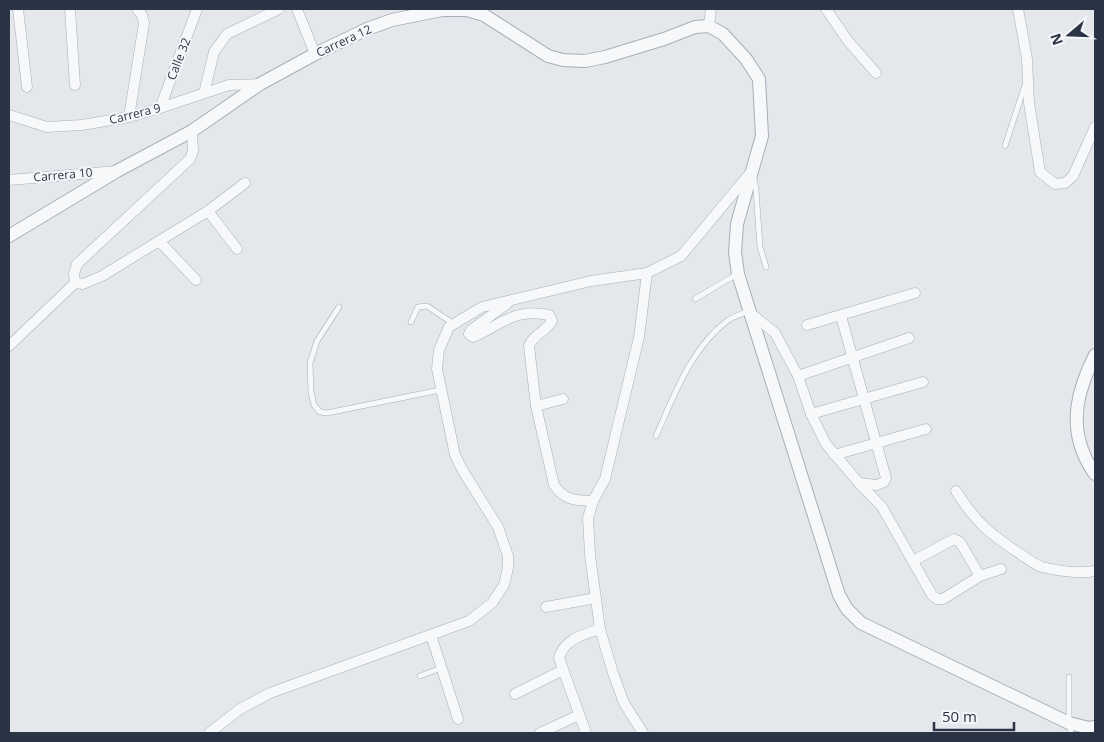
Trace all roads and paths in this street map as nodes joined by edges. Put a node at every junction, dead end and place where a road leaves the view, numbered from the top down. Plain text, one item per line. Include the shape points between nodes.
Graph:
1 (18, 9) edge
2 (70, 9) edge
3 (137, 9) edge
4 (197, 9) edge
5 (279, 9) edge
6 (297, 9) edge
7 (711, 9) edge
8 (826, 9) edge
9 (1018, 9) edge
10 (442, 10) edge
11 (709, 26) junction
12 (315, 54) junction
13 (876, 73) dead end
14 (1028, 75) junction
15 (260, 84) junction
16 (75, 85) dead end
17 (27, 87) dead end
18 (204, 93) junction
19 (160, 108) junction
20 (9, 115) edge
21 (128, 117) junction
22 (1095, 127) edge
23 (192, 131) junction
24 (1006, 146) dead end
25 (116, 171) junction
26 (751, 171) junction
27 (9, 180) edge
28 (245, 183) dead end
29 (208, 212) junction
30 (9, 236) edge
31 (160, 242) junction
32 (237, 249) dead end
33 (766, 267) dead end
34 (647, 272) junction
35 (738, 274) junction
36 (196, 280) dead end
37 (75, 283) junction
38 (915, 294) dead end
39 (512, 299) junction
40 (695, 299) dead end
41 (339, 307) dead end
42 (749, 311) junction
43 (841, 316) junction
44 (411, 322) dead end
45 (454, 324) junction
46 (807, 325) dead end
47 (909, 338) dead end
48 (9, 346) edge
49 (1095, 355) edge
50 (853, 359) junction
51 (798, 376) junction
52 (922, 382) dead end
53 (440, 390) junction
54 (563, 399) dead end
55 (864, 400) junction
56 (536, 406) junction
57 (811, 414) junction
58 (926, 429) dead end
59 (656, 436) dead end
60 (877, 444) junction
61 (834, 455) junction
62 (1095, 474) edge
63 (859, 483) junction
64 (956, 491) dead end
65 (593, 502) junction
66 (913, 561) junction
67 (1001, 569) dead end
68 (1095, 571) edge
69 (980, 576) junction
70 (596, 598) junction
71 (546, 607) dead end
72 (600, 628) junction
73 (431, 635) junction
74 (441, 668) junction
75 (563, 670) junction
76 (420, 676) dead end
77 (1069, 677) dead end
78 (515, 694) dead end
79 (579, 715) junction
80 (458, 719) dead end
81 (1095, 727) edge
82 (1070, 728) edge
83 (209, 733) edge
84 (540, 733) edge
85 (586, 733) edge
86 (643, 733) edge

1 - 17 street
2 - 16 street
3 - 21 street via 144,23
4 - 19 street, Calle 32
5 - 18 street via 227,34 214,52
6 - 12 street
7 - 11 street
8 - 13 street
9 - 14 street
10 - 11 street, Carrera 12 via 467,10 484,15 548,56 563,60 584,61 696,27
10 - 12 street, Carrera 12 via 392,20
11 - 26 street via 723,34 760,79 762,136
12 - 15 street, Carrera 12
14 - 22 street via 1040,172 1048,180 1055,184 1065,183 1073,176
14 - 24 lane
15 - 18 street, Carrera 9 via 229,85
15 - 23 street, Carrera 12
18 - 19 street, Carrera 9
19 - 21 street, Carrera 9
20 - 21 street, Carrera 9 via 47,127 82,126
23 - 25 street, Carrera 12
23 - 37 street via 190,158 76,264
25 - 27 street, Carrera 10
25 - 30 street, Carrera 12
26 - 33 lane via 756,190 760,247
26 - 34 street via 681,256
26 - 35 street via 737,224 735,252
28 - 29 street
29 - 31 street
29 - 32 street
31 - 36 street
31 - 37 street via 90,282
34 - 39 street via 591,280
34 - 65 street via 639,337 605,479
35 - 40 lane
35 - 42 street
37 - 48 street
38 - 43 street
39 - 45 street via 482,307
39 - 56 street via 469,334 473,336 523,313 548,315 552,321 549,326 532,339 529,346
41 - 53 lane via 317,341 310,363 311,392 314,405 320,412
42 - 51 street via 775,333
42 - 59 lane via 728,320 694,358
42 - 82 street via 839,595 847,609 861,622
43 - 46 street
43 - 50 street
44 - 45 lane via 418,307 427,306
45 - 53 street via 449,327 439,350
47 - 50 street
49 - 62 street via 1077,402 1076,424 1081,447
50 - 51 street
50 - 55 street
51 - 57 street
52 - 55 street
53 - 73 street via 455,455 498,527 508,556 508,568 504,585 492,603 469,621
54 - 56 street
55 - 57 street
55 - 60 street
56 - 65 street via 554,485 570,500
57 - 61 street
58 - 60 street
60 - 61 street
60 - 63 street via 886,478 876,485
61 - 63 street
63 - 66 street via 882,506
64 - 68 street via 970,513 985,528 1040,566 1081,573
65 - 70 street via 588,518
66 - 69 street via 954,540 960,542
66 - 69 street via 937,599
67 - 69 street
70 - 71 street
70 - 72 street
72 - 75 street via 569,641 561,649 559,658
72 - 86 street via 624,704
73 - 74 street
73 - 83 street via 270,693 240,709
74 - 76 lane
74 - 80 street
75 - 78 street
75 - 79 street
77 - 82 lane
79 - 84 street
79 - 85 street
81 - 82 street

